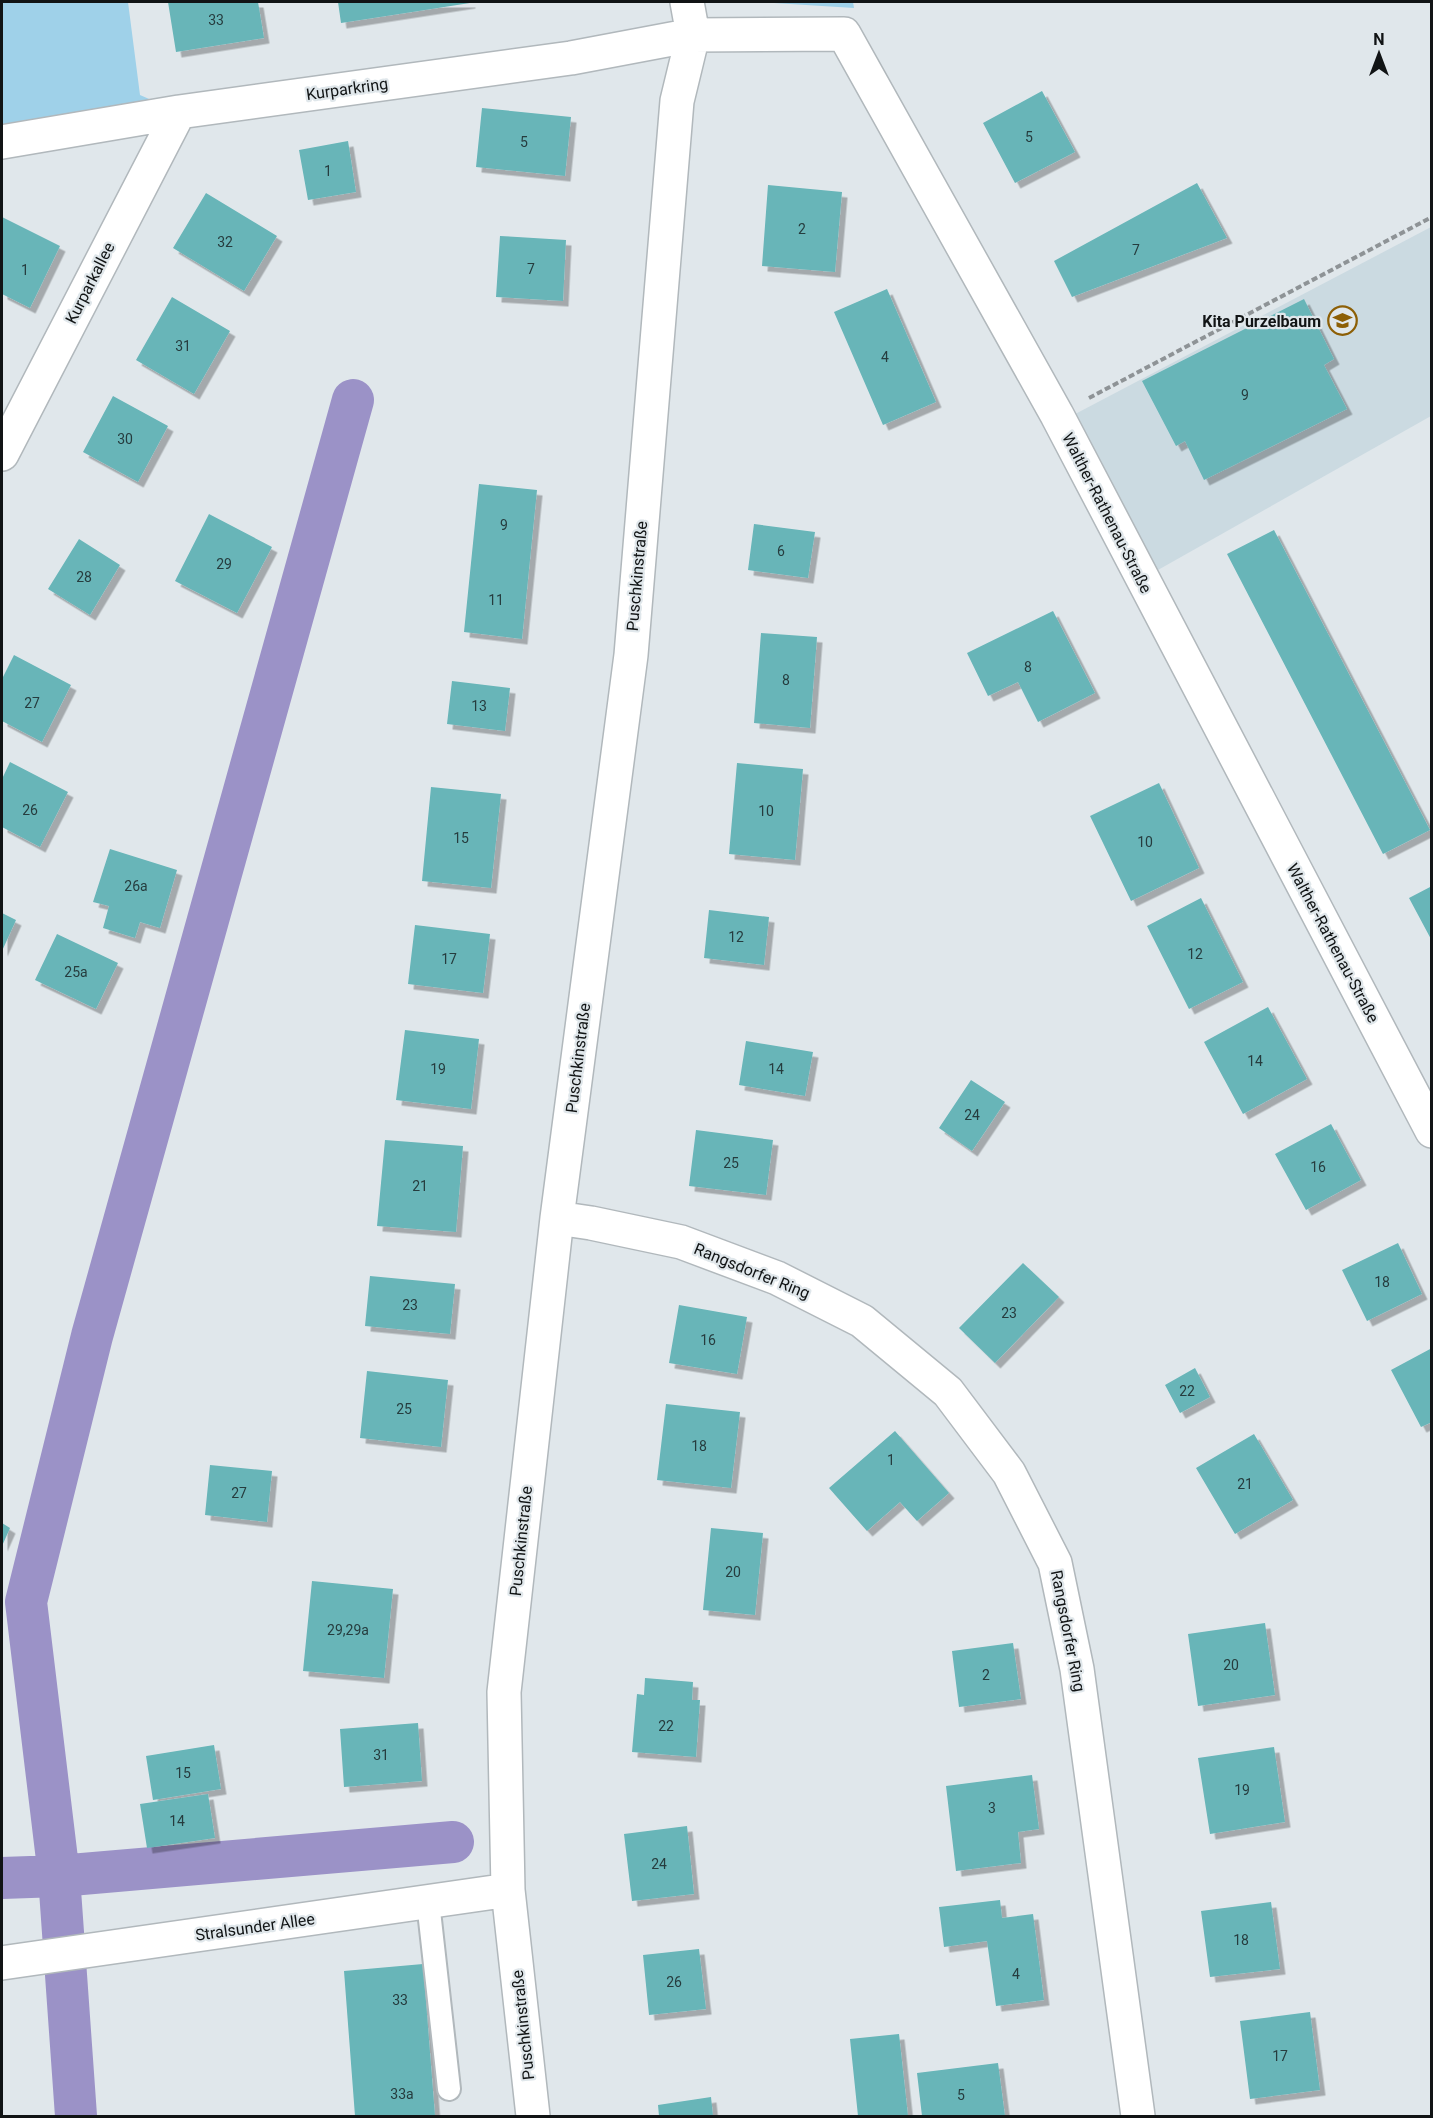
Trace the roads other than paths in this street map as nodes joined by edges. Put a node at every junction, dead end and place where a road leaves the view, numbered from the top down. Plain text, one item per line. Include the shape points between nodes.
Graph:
1 (687, 2) edge
2 (693, 35) junction
3 (179, 112) junction
4 (2, 142) edge
5 (2, 454) edge
6 (1431, 1131) edge
7 (557, 1218) junction
8 (508, 1890) junction
9 (428, 1902) junction
10 (14, 1962) edge
11 (449, 2089) dead end
12 (533, 2116) edge
13 (1138, 2116) edge

1 - 2 street, Puschkinstraße
2 - 3 street, Kurparkring via 571,58
2 - 6 street, Walther-Rathenau-Straße via 844,33 1057,415
2 - 7 street, Puschkinstraße via 677,101 631,655
3 - 4 street, Kurparkring
3 - 5 street, Kurparkallee
7 - 8 street, Puschkinstraße via 504,1692
7 - 13 street, Rangsdorfer Ring via 681,1242 777,1278 862,1321 948,1392 1009,1473 1055,1563 1077,1669
8 - 9 street, Stralsunder Allee
8 - 12 street, Puschkinstraße
9 - 10 street, Stralsunder Allee
9 - 11 lane

